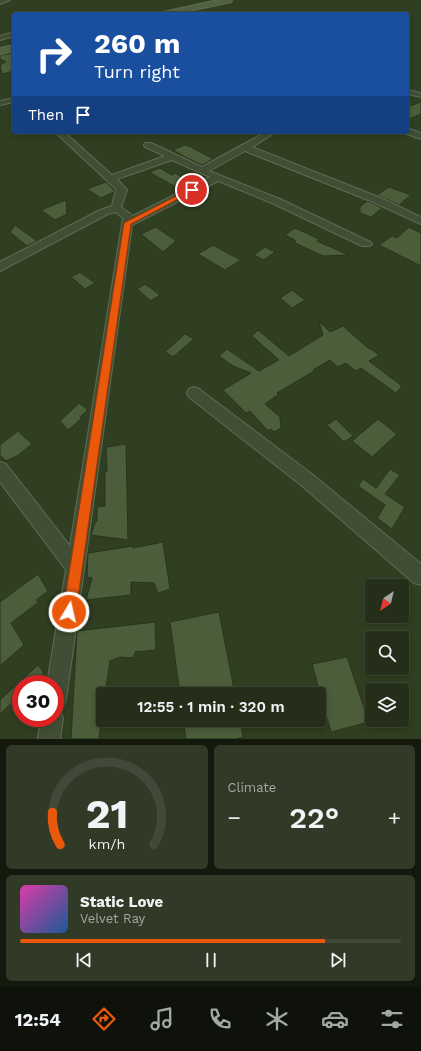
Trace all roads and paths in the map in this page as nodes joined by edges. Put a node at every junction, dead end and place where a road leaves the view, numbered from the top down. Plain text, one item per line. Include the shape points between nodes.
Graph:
1 (7, 0) edge
2 (228, 0) edge
3 (0, 2) edge
4 (175, 12) edge
5 (0, 30) edge
6 (12, 33) edge
7 (12, 35) edge
8 (0, 38) edge
9 (12, 49) edge
10 (0, 52) edge
11 (409, 92) edge
12 (421, 95) edge
13 (12, 100) edge
14 (0, 103) edge
15 (421, 127) edge
16 (409, 131) edge
17 (409, 131) edge
18 (61, 134) edge
19 (268, 134) edge
20 (421, 136) edge
21 (148, 145) dead end
22 (244, 147) junction
23 (172, 157) junction
24 (202, 171) junction
25 (218, 177) junction
26 (111, 178) junction
27 (116, 208) junction
28 (421, 221) edge
29 (127, 223) junction
30 (366, 244) dead end
31 (0, 267) edge
32 (194, 393) dead end
33 (0, 470) edge
34 (76, 568) junction
35 (421, 576) edge
36 (59, 675) edge
37 (51, 727) edge
38 (49, 739) edge

1 - 3 street
2 - 4 street
5 - 6 street
7 - 8 street
9 - 10 street
11 - 12 street
13 - 14 street
15 - 16 street
17 - 20 street
18 - 26 street
19 - 22 street
21 - 23 street
22 - 24 street
22 - 28 street via 377,200
23 - 24 street
23 - 26 street
24 - 25 street
25 - 29 street
25 - 30 street via 276,201
26 - 27 street via 122,190
27 - 29 street via 128,217
27 - 31 street
29 - 34 street
32 - 35 street via 307,480
33 - 34 street
34 - 36 street
37 - 38 street

